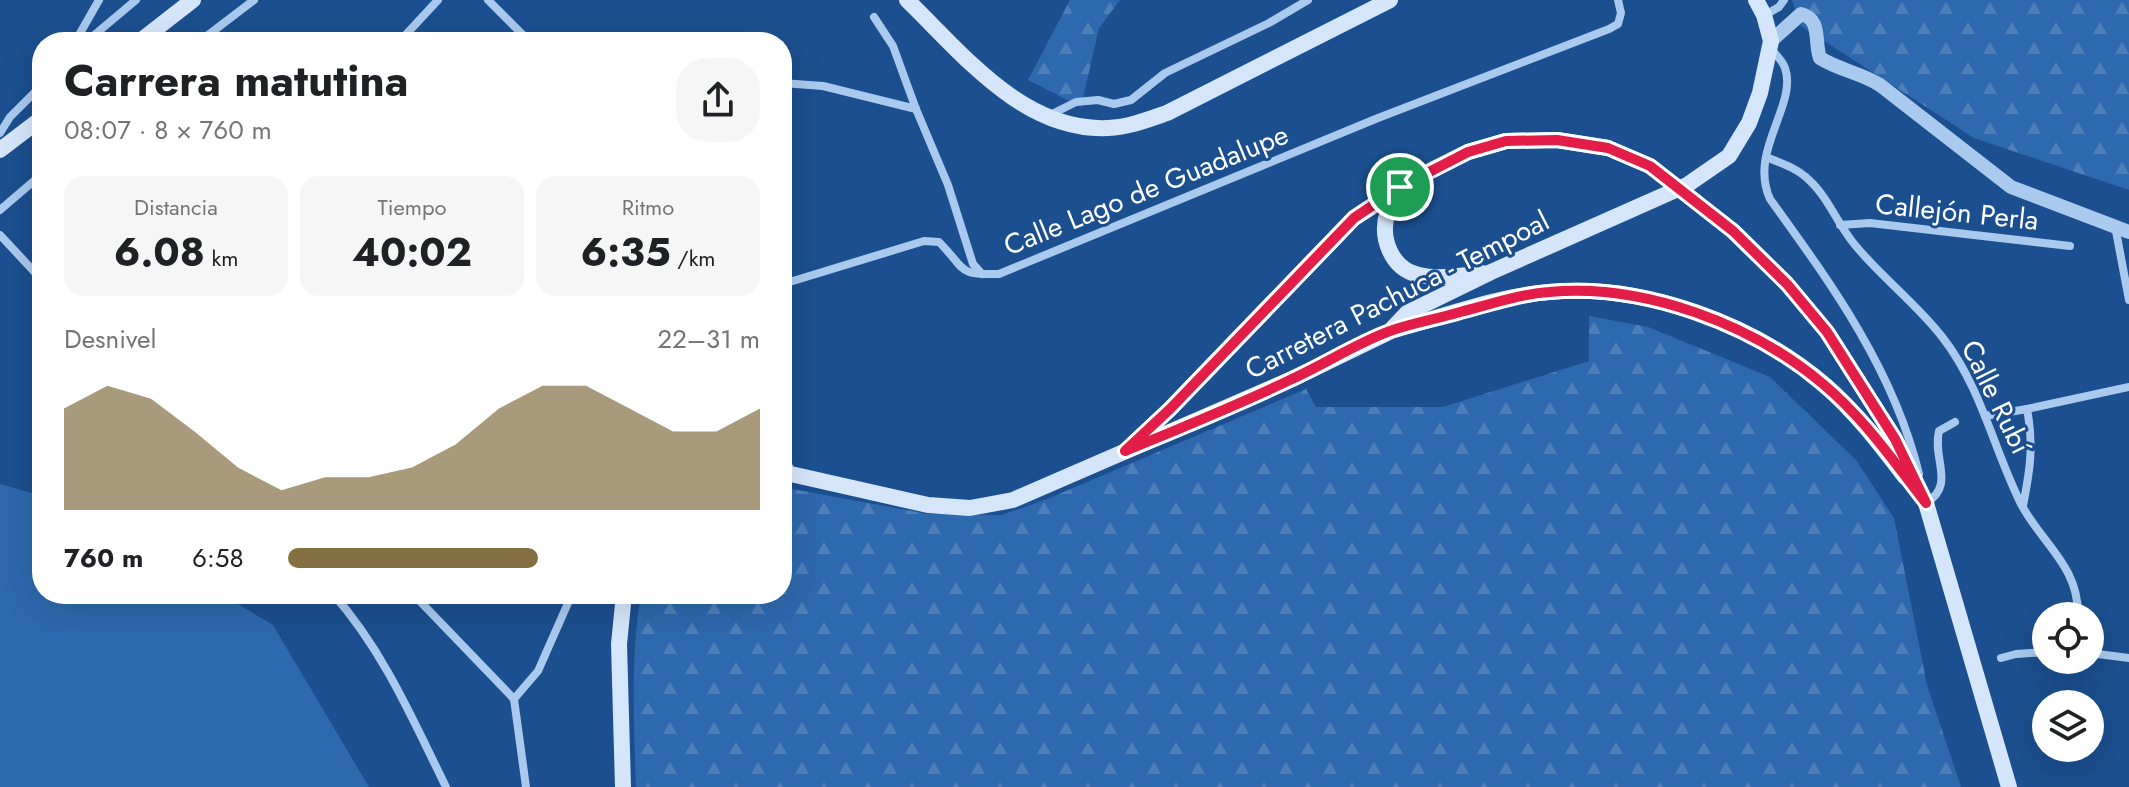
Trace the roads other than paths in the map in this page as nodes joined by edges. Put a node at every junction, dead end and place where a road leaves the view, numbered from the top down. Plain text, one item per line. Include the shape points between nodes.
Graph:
1 (99, 0) edge
2 (136, 0) edge
3 (193, 0) edge
4 (254, 0) edge
5 (438, 0) edge
6 (488, 0) edge
7 (907, 0) edge
8 (1308, 0) edge
9 (1390, 0) edge
10 (1618, 0) edge
11 (1784, 0) edge
12 (1760, 8) edge
13 (874, 17) dead end
14 (81, 32) edge
15 (98, 32) edge
16 (152, 32) edge
17 (212, 32) edge
18 (408, 32) edge
19 (520, 32) edge
20 (1770, 44) junction
21 (792, 84) edge
22 (32, 95) edge
23 (916, 109) junction
24 (1047, 116) junction
25 (32, 126) edge
26 (0, 133) edge
27 (0, 150) edge
28 (1766, 157) junction
29 (32, 183) edge
30 (1400, 187) junction
31 (0, 210) edge
32 (1840, 225) junction
33 (2115, 225) junction
34 (2129, 232) edge
35 (0, 235) edge
36 (2070, 246) dead end
37 (32, 268) edge
38 (1491, 272) junction
39 (982, 274) junction
40 (792, 281) edge
41 (2129, 300) edge
42 (1389, 332) junction
43 (2129, 387) edge
44 (2027, 409) junction
45 (1985, 416) junction
46 (1955, 422) dead end
47 (1125, 451) junction
48 (792, 474) edge
49 (1926, 503) junction
50 (2023, 507) junction
51 (2078, 602) edge
52 (342, 604) edge
53 (423, 604) edge
54 (568, 604) edge
55 (623, 604) edge
56 (2032, 653) edge
57 (2104, 655) edge
58 (2001, 658) dead end
59 (2129, 658) edge
60 (514, 699) junction
61 (446, 787) edge
62 (526, 787) edge
63 (623, 787) edge
64 (2009, 787) edge

1 - 14 street
2 - 15 street
3 - 16 main road
4 - 17 street
5 - 18 street
6 - 19 street
7 - 24 main road via 984,74 1020,103
8 - 24 street via 1165,73 1131,100 1076,102
9 - 24 main road via 1167,113 1133,125 1076,125
10 - 39 street, Calle Lago de Guadalupe via 1618,24 999,274
11 - 12 street via 1779,7
12 - 20 main road, Carretera Pachuca - Tempoal
13 - 23 street, Calle Lago de Guadalupe via 893,46
20 - 28 street via 1786,71 1787,85
20 - 33 street via 1801,14 1807,15 1813,19 1820,58 1880,85 2011,187
20 - 38 main road, Carretera Pachuca - Tempoal via 1760,93 1729,156 1687,185
21 - 23 street
22 - 26 street
23 - 39 street, Calle Lago de Guadalupe via 973,264
25 - 27 main road
28 - 32 street, Calle Rubí via 1811,181
28 - 49 street via 1763,169 1770,199 1832,283 1882,371 1909,436
29 - 31 street
30 - 38 main road via 1387,212 1385,230 1394,260 1418,275
30 - 47 main road via 1354,218
30 - 49 main road, bridge via 1468,152 1506,141 1557,140 1608,148 1650,166 1733,231 1827,332 1895,439
32 - 36 street, Callejón Perla via 1870,223
32 - 45 street, Calle Rubí via 1943,338
33 - 34 street
33 - 41 street
35 - 37 street
38 - 42 main road, Carretera Pachuca - Tempoal via 1407,313
39 - 40 street via 963,270 939,242 924,241
42 - 47 main road, Carretera Pachuca - Tempoal
42 - 49 main road via 1551,291 1661,301 1759,340 1824,385 1864,423
43 - 44 street
44 - 45 street
44 - 50 street via 2033,439
45 - 50 street, Calle Rubí
46 - 49 street via 1939,431 1941,487
47 - 48 main road, Carretera Pachuca - Tempoal via 1013,500 970,508 928,505
49 - 64 main road
50 - 51 street, Calle Rubí via 2069,570
52 - 61 street via 388,670
53 - 60 street
54 - 60 street via 538,671
55 - 63 main road
56 - 58 street
57 - 59 street
60 - 62 street

